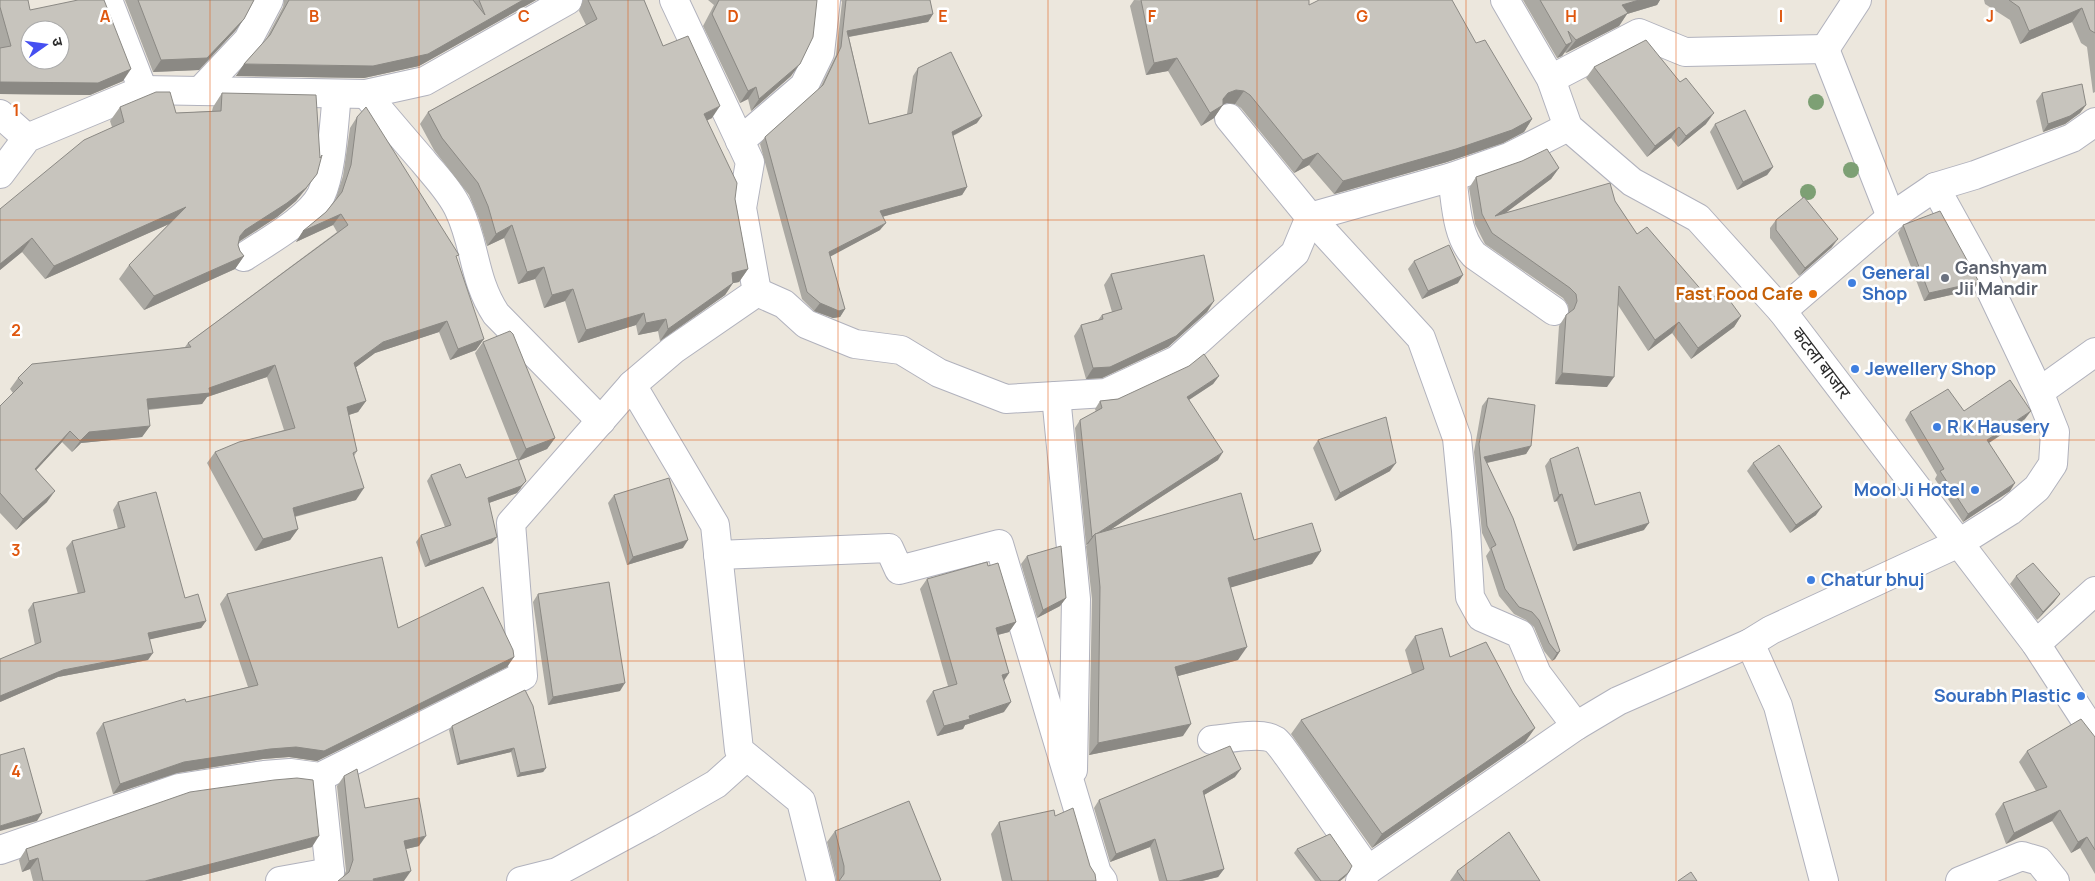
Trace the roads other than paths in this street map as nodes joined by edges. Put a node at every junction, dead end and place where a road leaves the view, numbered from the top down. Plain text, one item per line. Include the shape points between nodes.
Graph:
1 (108, 0) edge
2 (269, 0) edge
3 (568, 0) edge
4 (674, 0) edge
5 (826, 0) edge
6 (1505, 0) edge
7 (1857, 0) edge
8 (1825, 49) junction
9 (1551, 79) junction
10 (143, 90) junction
11 (200, 91) junction
12 (337, 94) junction
13 (366, 94) junction
14 (0, 114) edge
15 (1229, 118) edge
16 (2095, 122) edge
17 (1568, 128) junction
18 (27, 138) junction
19 (740, 141) junction
20 (0, 174) edge
21 (1452, 177) junction
22 (1935, 187) junction
23 (1310, 217) junction
24 (1891, 217) junction
25 (244, 257) edge
26 (757, 292) junction
27 (1554, 311) dead end
28 (1782, 311) junction
29 (2095, 352) edge
30 (632, 385) junction
31 (2039, 392) junction
32 (1056, 396) junction
33 (601, 421) junction
34 (1959, 543) junction
35 (718, 555) junction
36 (2095, 591) edge
37 (1750, 643) junction
38 (2036, 644) junction
39 (1576, 726) junction
40 (2095, 735) edge
41 (1212, 740) dead end
42 (746, 757) junction
43 (320, 777) junction
44 (1073, 794) junction
45 (0, 850) edge
46 (1364, 875) edge
47 (326, 876) edge
48 (280, 881) edge
49 (521, 881) edge
50 (820, 881) edge
51 (1103, 881) edge
52 (1824, 881) edge
53 (1960, 881) edge
54 (2055, 881) edge

1 - 10 street
2 - 11 street via 248,40
3 - 13 street via 425,81
4 - 19 street
5 - 19 street via 820,53 804,86
6 - 9 street
7 - 8 street
8 - 9 street via 1686,52 1639,34
8 - 24 street
9 - 17 street
10 - 11 street
10 - 18 street
11 - 12 street
12 - 13 street
12 - 25 street via 326,180 320,197 302,217
13 - 33 street via 447,190 467,230 485,298 496,314
14 - 18 street
15 - 23 street
16 - 22 street via 2072,138
17 - 21 street via 1509,157
17 - 28 street, कटला बाजार via 1632,182 1698,218
18 - 20 street
19 - 26 street via 750,162 742,208
21 - 23 street
21 - 27 street via 1460,229 1468,248
22 - 24 street
22 - 31 street via 1980,270
23 - 32 street via 1295,253 1177,360 1106,393
23 - 39 street via 1421,338 1457,438 1470,597 1481,617 1520,634 1536,674
24 - 28 street
26 - 30 street via 673,350
26 - 32 street via 784,304 806,324 855,344 901,350 938,373 1006,399
28 - 34 street, कटला बाजार
29 - 31 street
30 - 33 street
30 - 35 street via 715,525
31 - 34 street via 2054,432 2053,464 2036,488 2010,511
32 - 44 street via 1076,599
33 - 43 street via 511,523 524,676
34 - 37 street via 1771,630
34 - 38 street, कटला बाजार
35 - 42 street via 739,750
35 - 44 street via 889,548 899,570 999,544
36 - 38 street
37 - 39 street via 1618,701
37 - 52 street via 1778,706
38 - 40 street, कटला बाजार
39 - 46 street
41 - 46 street via 1252,736 1275,740
42 - 49 street via 716,784 648,823 557,872
42 - 50 street via 802,801
43 - 45 street via 264,775 179,788
43 - 47 street
44 - 51 street via 1097,873
47 - 48 street
53 - 54 street via 2022,856 2039,861

